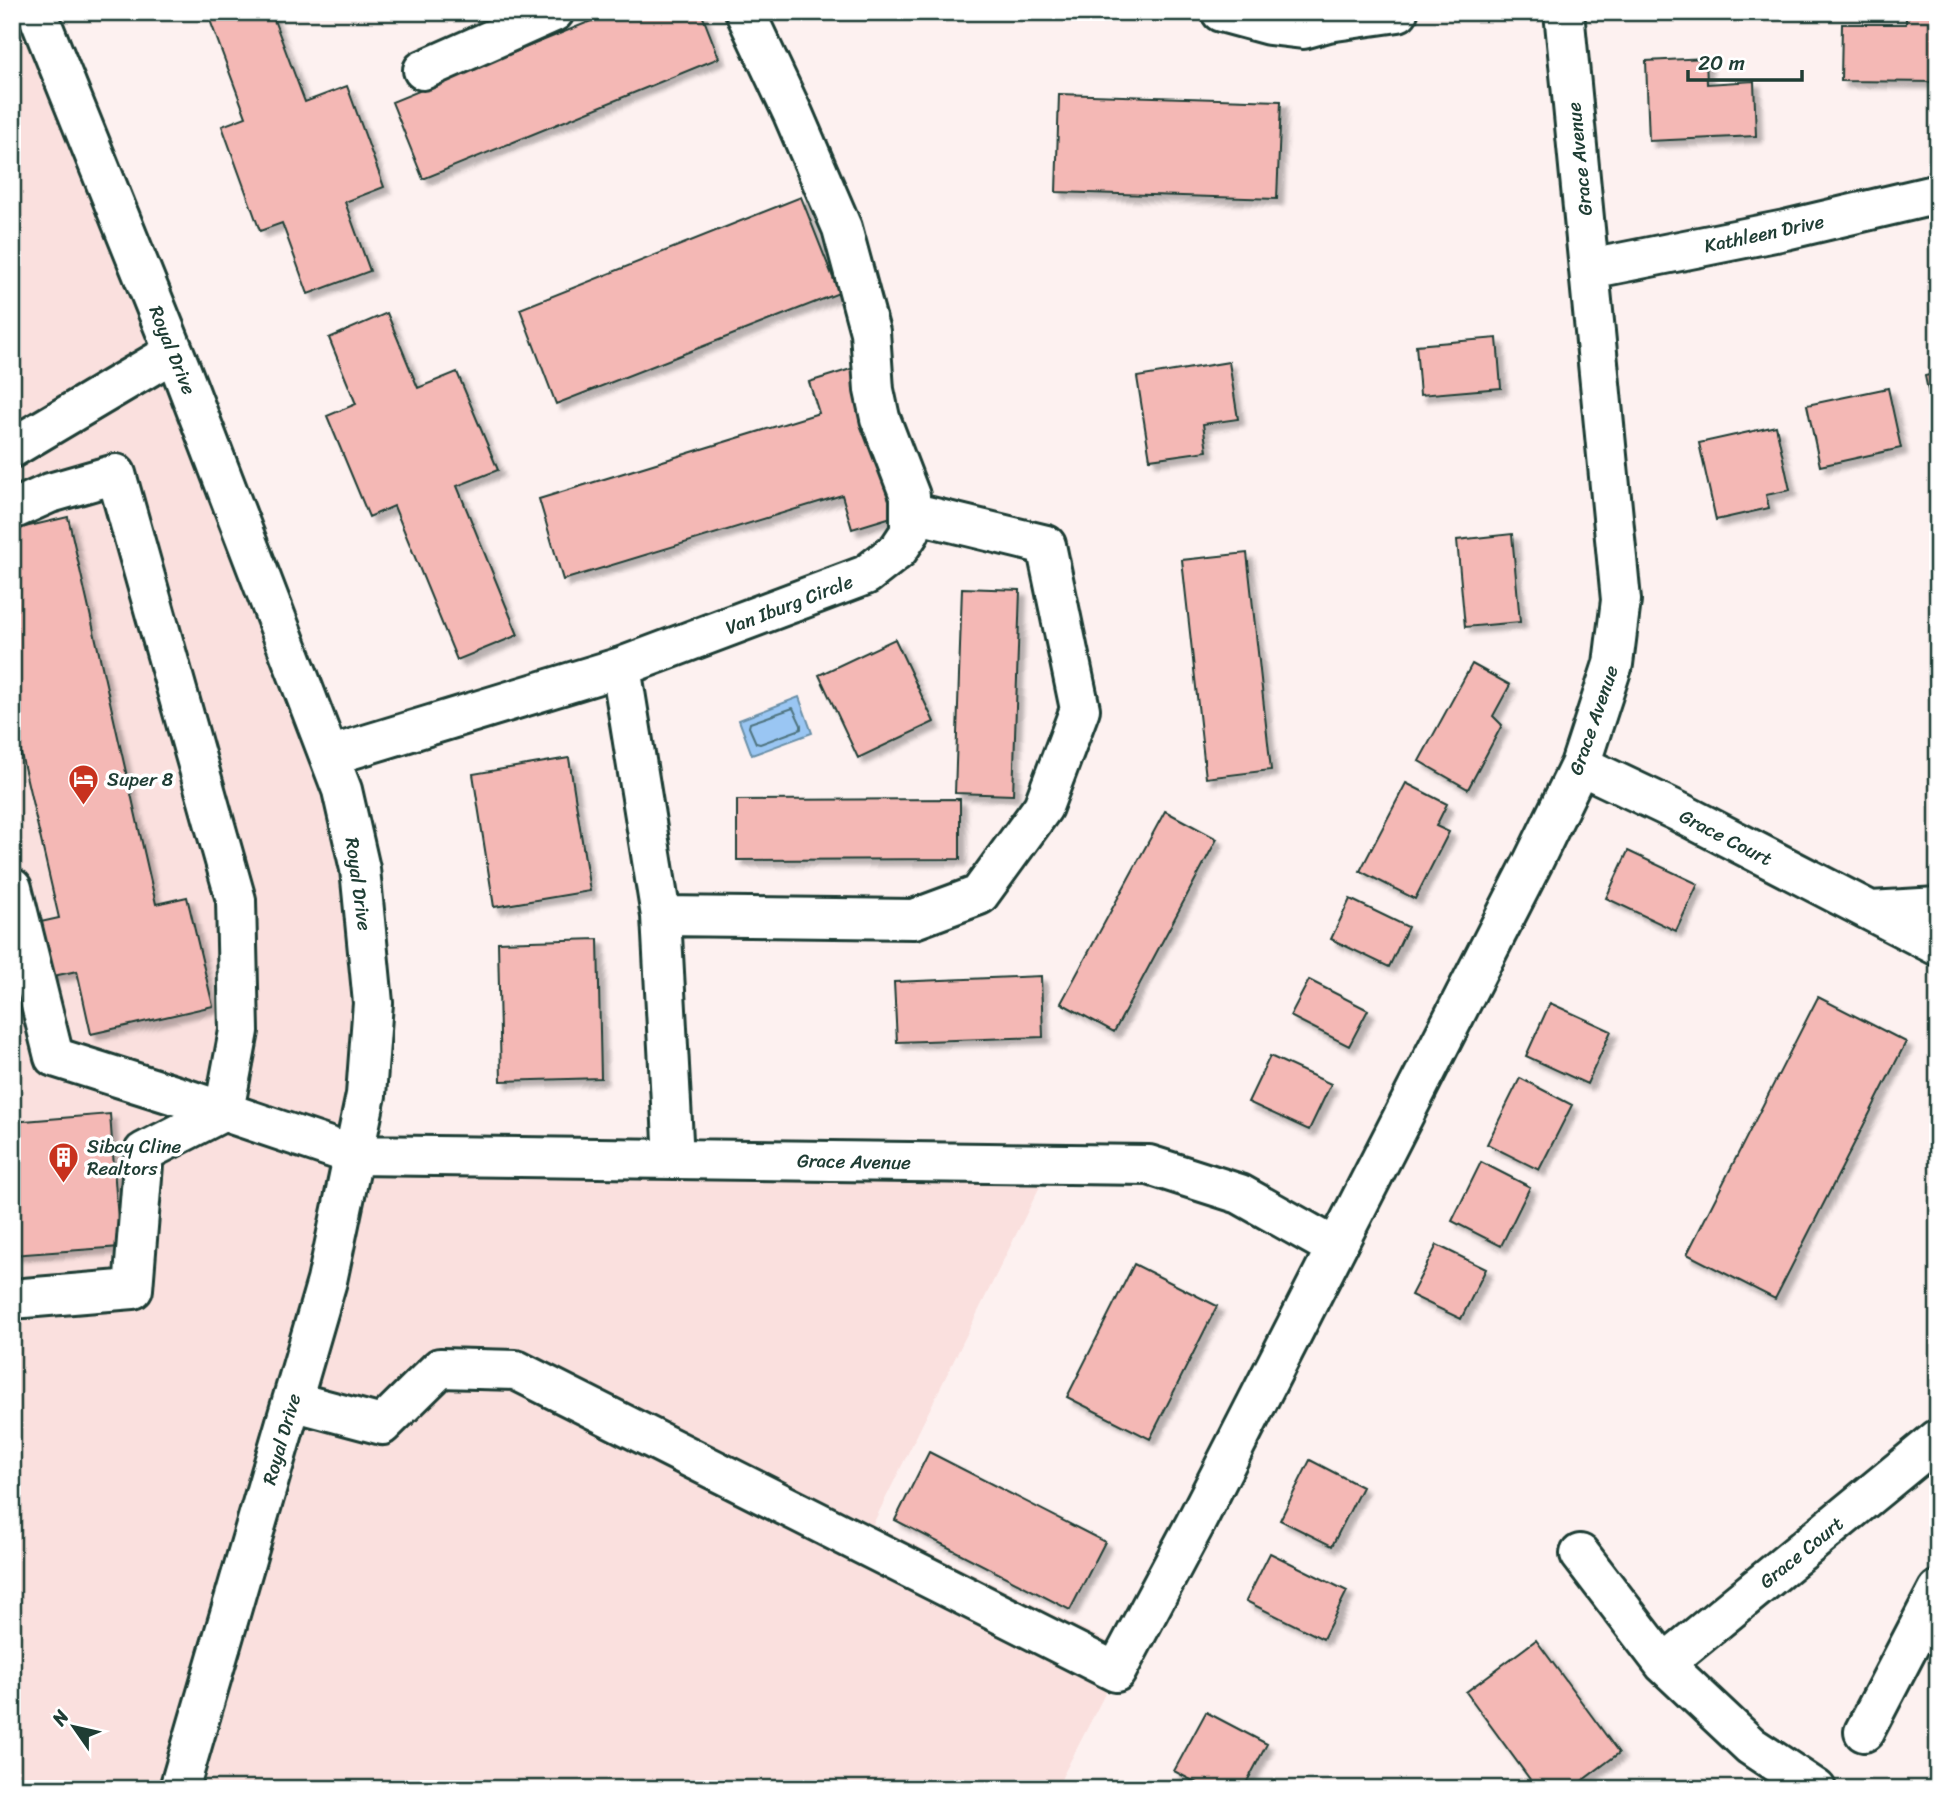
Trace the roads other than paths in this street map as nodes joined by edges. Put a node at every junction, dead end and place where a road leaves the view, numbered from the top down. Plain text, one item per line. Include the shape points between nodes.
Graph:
1 (37, 12) edge
2 (554, 12) edge
3 (744, 12) edge
4 (1221, 12) edge
5 (1398, 12) edge
6 (1564, 12) edge
7 (423, 70) dead end
8 (1938, 194) edge
9 (1590, 269) junction
10 (174, 352) junction
11 (12, 448) edge
12 (12, 510) edge
13 (910, 512) junction
14 (621, 667) junction
15 (329, 756) junction
16 (1580, 765) junction
17 (12, 888) edge
18 (1938, 907) edge
19 (1871, 911) junction
20 (660, 916) junction
21 (1938, 947) edge
22 (224, 1111) junction
23 (353, 1155) junction
24 (674, 1159) junction
25 (1336, 1248) junction
26 (12, 1299) edge
27 (292, 1401) junction
28 (1938, 1439) edge
29 (1580, 1554) dead end
30 (1938, 1590) edge
31 (1664, 1664) junction
32 (1864, 1732) dead end
33 (179, 1789) edge
34 (1816, 1789) edge

1 - 10 street, Royal Drive
2 - 7 street
3 - 13 street, Van Iburg Circle via 842,228 870,332 880,418 910,496
4 - 5 street via 1269,26 1303,29
6 - 9 street, Grace Avenue
8 - 9 street, Kathleen Drive
9 - 16 street, Grace Avenue via 1621,600 1613,664
10 - 11 street
10 - 15 street, Royal Drive
12 - 22 street via 50,493 116,474 236,900 239,1031
13 - 14 street, Van Iburg Circle via 910,532 898,550 866,575
13 - 20 street via 1046,545 1080,709 1043,807 979,895 914,919
14 - 15 street, Van Iburg Circle
14 - 20 street
15 - 23 street, Royal Drive via 342,790 360,869 373,1003 366,1095
16 - 19 street, Grace Court
16 - 25 street, Grace Avenue
17 - 22 street, Grace Avenue via 54,1057
18 - 19 street
19 - 21 street, Grace Court
20 - 24 street
22 - 23 street, Grace Avenue
22 - 26 street via 144,1152 133,1289
23 - 24 street, Grace Avenue
23 - 27 street, Royal Drive via 327,1281
24 - 25 street, Grace Avenue via 1149,1165 1240,1194
25 - 27 street, Grace Avenue via 1115,1672 516,1370 440,1367 382,1425
27 - 33 street, Royal Drive
28 - 31 street, Grace Court
29 - 31 street
30 - 32 street
31 - 34 street via 1751,1746

